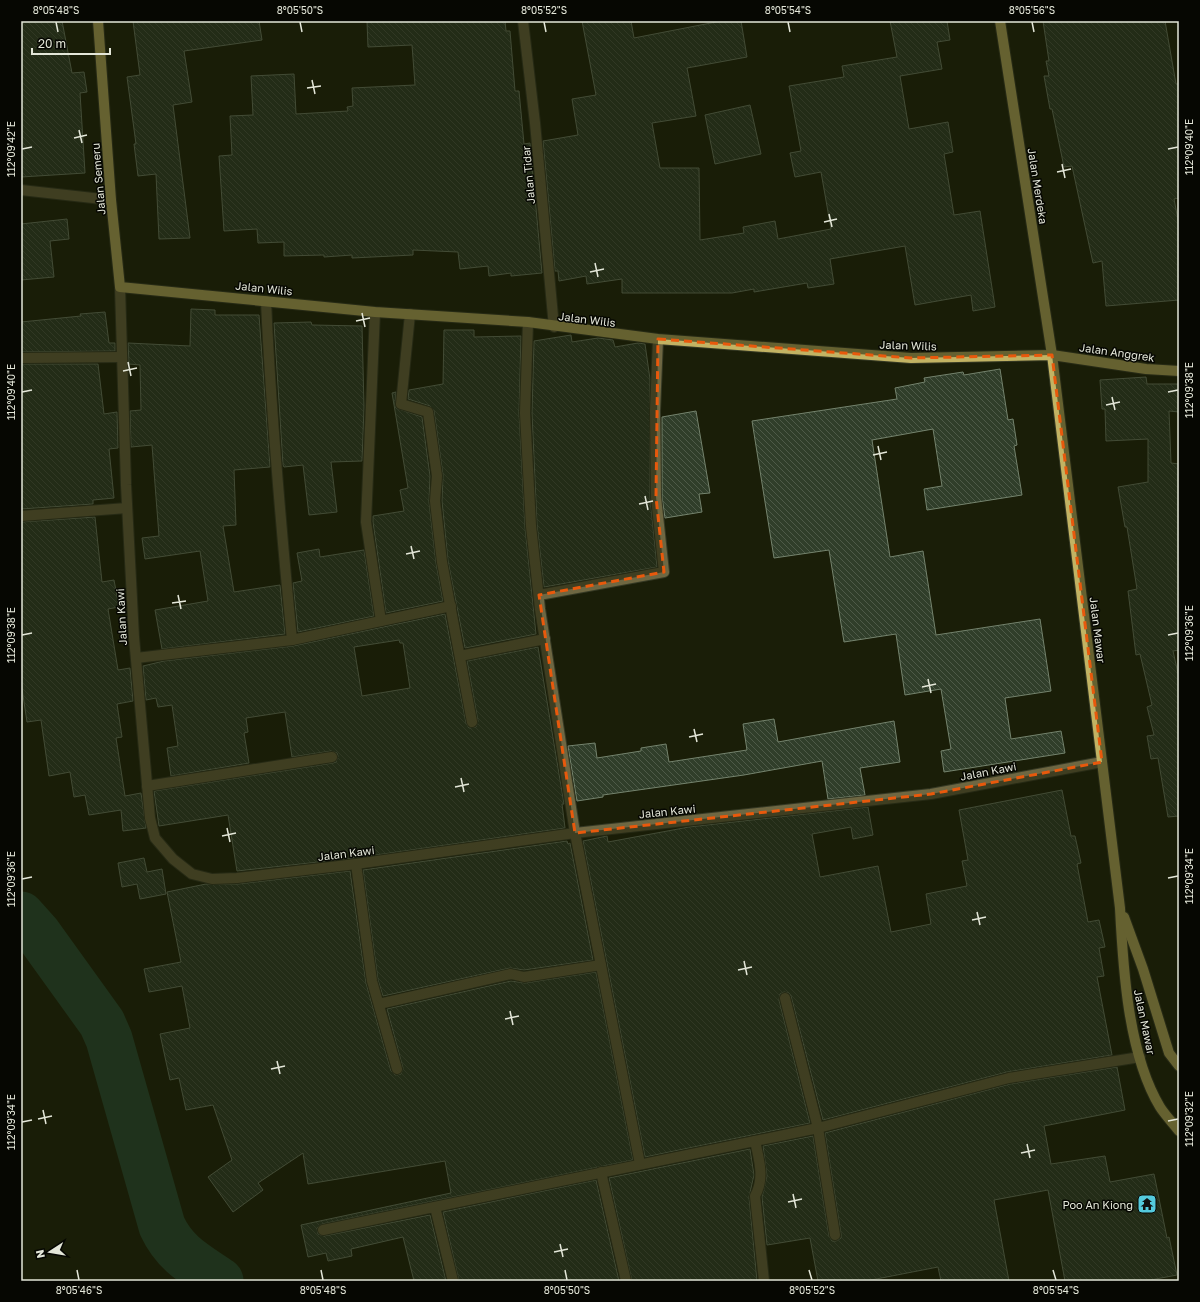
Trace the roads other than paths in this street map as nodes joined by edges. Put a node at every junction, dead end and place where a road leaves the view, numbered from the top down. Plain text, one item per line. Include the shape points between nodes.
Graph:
1 (98, 21) edge
2 (523, 21) edge
3 (1000, 21) edge
4 (21, 190) edge
5 (111, 200) junction
6 (120, 287) junction
7 (266, 301) junction
8 (375, 312) junction
9 (410, 314) junction
10 (528, 322) junction
11 (554, 327) junction
12 (658, 339) junction
13 (1052, 355) junction
14 (122, 357) junction
15 (21, 358) edge
16 (1179, 371) edge
17 (127, 508) junction
18 (21, 516) edge
19 (538, 595) junction
20 (450, 606) junction
21 (381, 621) junction
22 (545, 639) junction
23 (292, 640) junction
24 (460, 656) junction
25 (136, 658) junction
26 (472, 722) dead end
27 (332, 757) dead end
28 (1102, 762) junction
29 (147, 786) junction
30 (575, 833) junction
31 (356, 864) junction
32 (1120, 908) junction
33 (601, 965) junction
34 (785, 998) dead end
35 (379, 1004) junction
36 (1140, 1057) junction
37 (1179, 1066) edge
38 (397, 1069) dead end
39 (818, 1128) junction
40 (1179, 1131) edge
41 (755, 1141) junction
42 (640, 1164) junction
43 (601, 1172) junction
44 (434, 1207) junction
45 (323, 1230) dead end
46 (835, 1235) dead end
47 (454, 1281) edge
48 (626, 1281) edge
49 (764, 1281) edge

1 - 5 main road, Jalan Semeru
2 - 11 street, Jalan Tidar
3 - 13 main road, Jalan Merdeka
4 - 5 street
5 - 6 main road, Jalan Semeru
6 - 7 main road, Jalan Wilis
6 - 14 street, Jalan Kawi
7 - 8 main road, Jalan Wilis
7 - 23 street via 274,440
8 - 9 main road, Jalan Wilis
8 - 21 street via 366,522
9 - 10 main road, Jalan Wilis
9 - 20 street via 401,404 428,412 437,476 435,501
10 - 11 main road, Jalan Wilis
10 - 19 street via 525,413 531,526
11 - 12 main road, Jalan Wilis
12 - 13 main road, Jalan Wilis via 911,358
12 - 19 street via 655,411 656,497 664,572
13 - 16 main road, Jalan Anggrek via 1146,369
13 - 28 main road, Jalan Mawar
14 - 15 street
14 - 17 street, Jalan Kawi
17 - 18 street
17 - 25 street, Jalan Kawi
19 - 22 street
20 - 21 street
20 - 24 street
21 - 23 street
22 - 24 street
22 - 30 street
23 - 25 street
24 - 26 street
25 - 29 street, Jalan Kawi
27 - 29 street
28 - 30 street, Jalan Kawi via 931,794
28 - 32 main road, Jalan Mawar
29 - 31 street, Jalan Kawi via 155,838 173,859 192,874 212,879 237,878
30 - 31 street, Jalan Kawi
30 - 33 street
31 - 35 street via 372,981
32 - 36 main road, Jalan Mawar via 1123,968
32 - 37 main road, Jalan Mawar via 1143,969 1166,1045
33 - 35 street via 524,977 511,974
33 - 42 street
34 - 39 street
35 - 38 street
36 - 39 street via 1009,1078
36 - 40 main road, Jalan Mawar via 1146,1080 1160,1107
39 - 41 street
39 - 46 street
41 - 42 street
41 - 49 street via 761,1171 760,1188 755,1196
42 - 43 street
43 - 44 street
43 - 48 street
44 - 45 street
44 - 47 street

